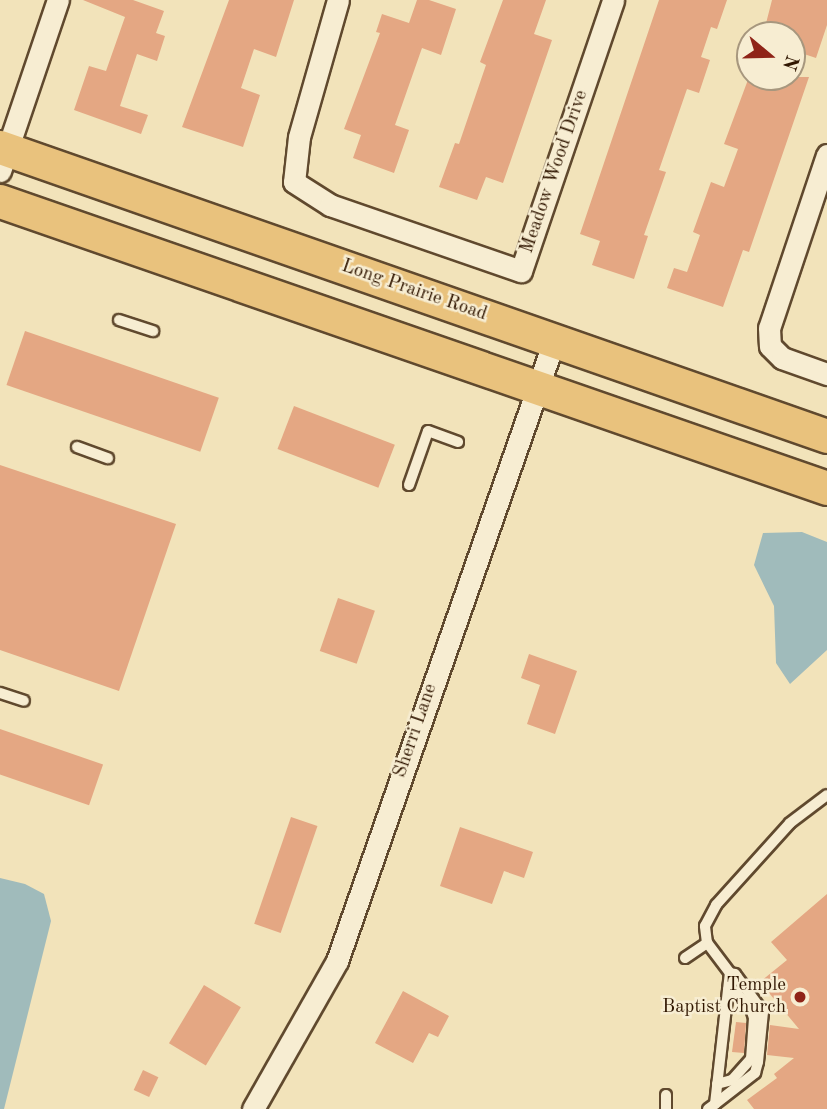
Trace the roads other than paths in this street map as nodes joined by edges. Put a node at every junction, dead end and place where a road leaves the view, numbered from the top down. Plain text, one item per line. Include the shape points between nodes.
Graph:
1 (58, 0) edge
2 (338, 0) edge
3 (613, 0) edge
4 (827, 155) edge
5 (2, 156) edge
6 (0, 201) edge
7 (120, 320) dead end
8 (153, 331) dead end
9 (554, 341) junction
10 (827, 374) edge
11 (538, 387) junction
12 (827, 436) edge
13 (458, 442) dead end
14 (77, 447) dead end
15 (108, 458) dead end
16 (409, 485) dead end
17 (827, 488) edge
18 (0, 693) edge
19 (24, 701) dead end
20 (827, 795) edge
21 (707, 943) junction
22 (685, 958) dead end
23 (730, 973) junction
24 (728, 989) junction
25 (718, 1084) junction
26 (666, 1094) dead end
27 (711, 1106) edge
28 (253, 1109) edge
29 (666, 1109) edge

1 - 5 street
2 - 3 street, Meadow Wood Drive via 299,137 294,182 330,205 522,271
4 - 10 street via 769,328 773,348 782,358
5 - 9 main road, Long Prairie Road
6 - 11 main road
7 - 8 lane
9 - 11 street, Sherri Lane
9 - 12 main road, Long Prairie Road
11 - 17 main road
11 - 28 street, Sherri Lane via 337,961
13 - 16 lane via 428,431
14 - 15 lane
18 - 19 lane
20 - 21 lane via 790,823 716,905 705,926
21 - 22 lane
21 - 23 lane
23 - 24 lane
23 - 27 lane via 763,1012 758,1062 755,1073
24 - 25 lane
24 - 25 lane via 751,1009 754,1018 751,1059 732,1080
25 - 27 lane
26 - 29 lane

